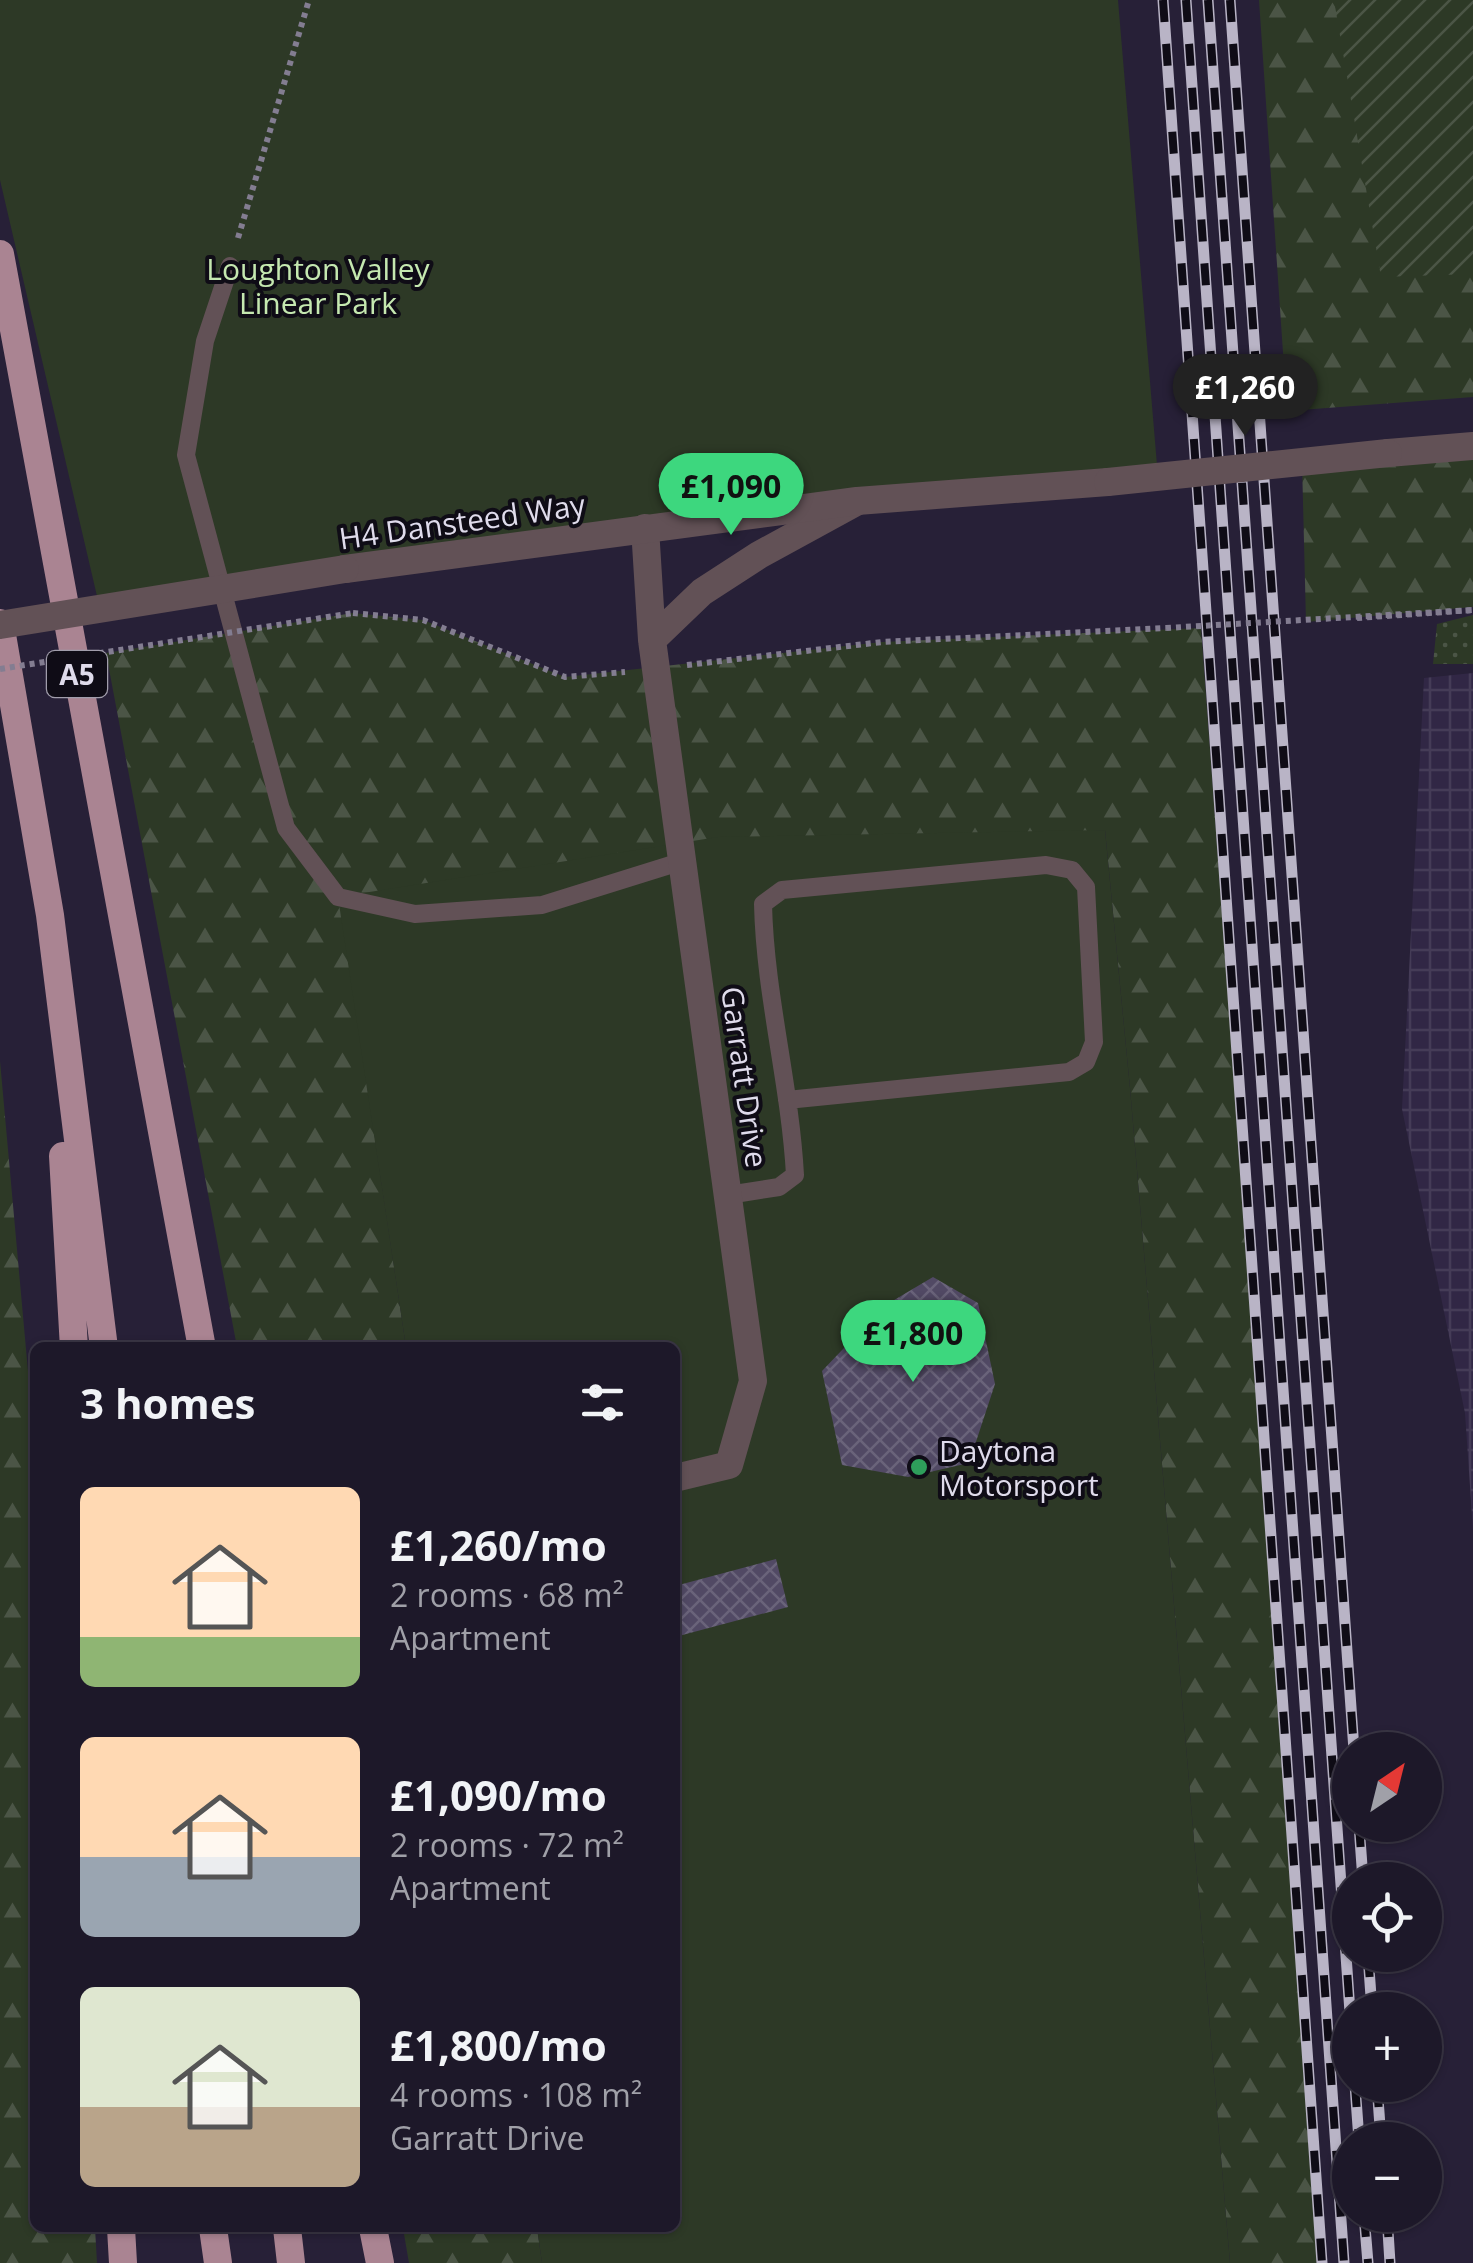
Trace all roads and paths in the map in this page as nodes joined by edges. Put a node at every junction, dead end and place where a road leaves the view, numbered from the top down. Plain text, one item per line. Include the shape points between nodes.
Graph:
1 (309, 0) edge
2 (0, 254) edge
3 (230, 266) joint
4 (1473, 446) edge
5 (857, 501) junction
6 (645, 528) junction
7 (1473, 610) edge
8 (1357, 618) dead end
9 (0, 624) edge
10 (652, 640) junction
11 (656, 669) junction
12 (0, 670) edge
13 (684, 860) junction
14 (50, 915) junction
15 (153, 1094) junction
16 (787, 1100) junction
17 (728, 1195) junction
18 (74, 1342) edge
19 (103, 1342) edge
20 (182, 1342) edge
21 (201, 1342) edge
22 (680, 1477) edge
23 (121, 2232) edge
24 (214, 2232) edge
25 (287, 2232) edge
26 (374, 2232) edge
27 (123, 2263) edge
28 (218, 2263) edge
29 (291, 2263) edge
30 (380, 2263) edge

1 - 3 path
2 - 15 highway, A5
3 - 13 lane via 206,341 186,455 286,828 338,897 416,914 542,905
4 - 5 street, H4 Dansteed Way, bridge
5 - 6 street, H4 Dansteed Way
5 - 10 street via 702,592
6 - 9 street, H4 Dansteed Way, bridge
6 - 10 street, Garratt Drive
7 - 8 path
7 - 11 path, bridge via 882,642
9 - 14 highway, A5
10 - 11 street, Garratt Drive
11 - 12 path, bridge via 565,677 423,620 353,614
11 - 13 street, Garratt Drive
13 - 17 street, Garratt Drive
14 - 18 highway
14 - 19 highway, A5
15 - 20 highway, A5
15 - 21 highway
16 - 16 lane via 763,904 782,890 1046,866 1072,870 1086,887 1094,1042 1086,1062 1069,1072
16 - 17 lane via 794,1175 779,1187
17 - 22 street, Garratt Drive via 753,1381 729,1464
23 - 27 highway
24 - 28 highway
25 - 29 highway
26 - 30 highway

